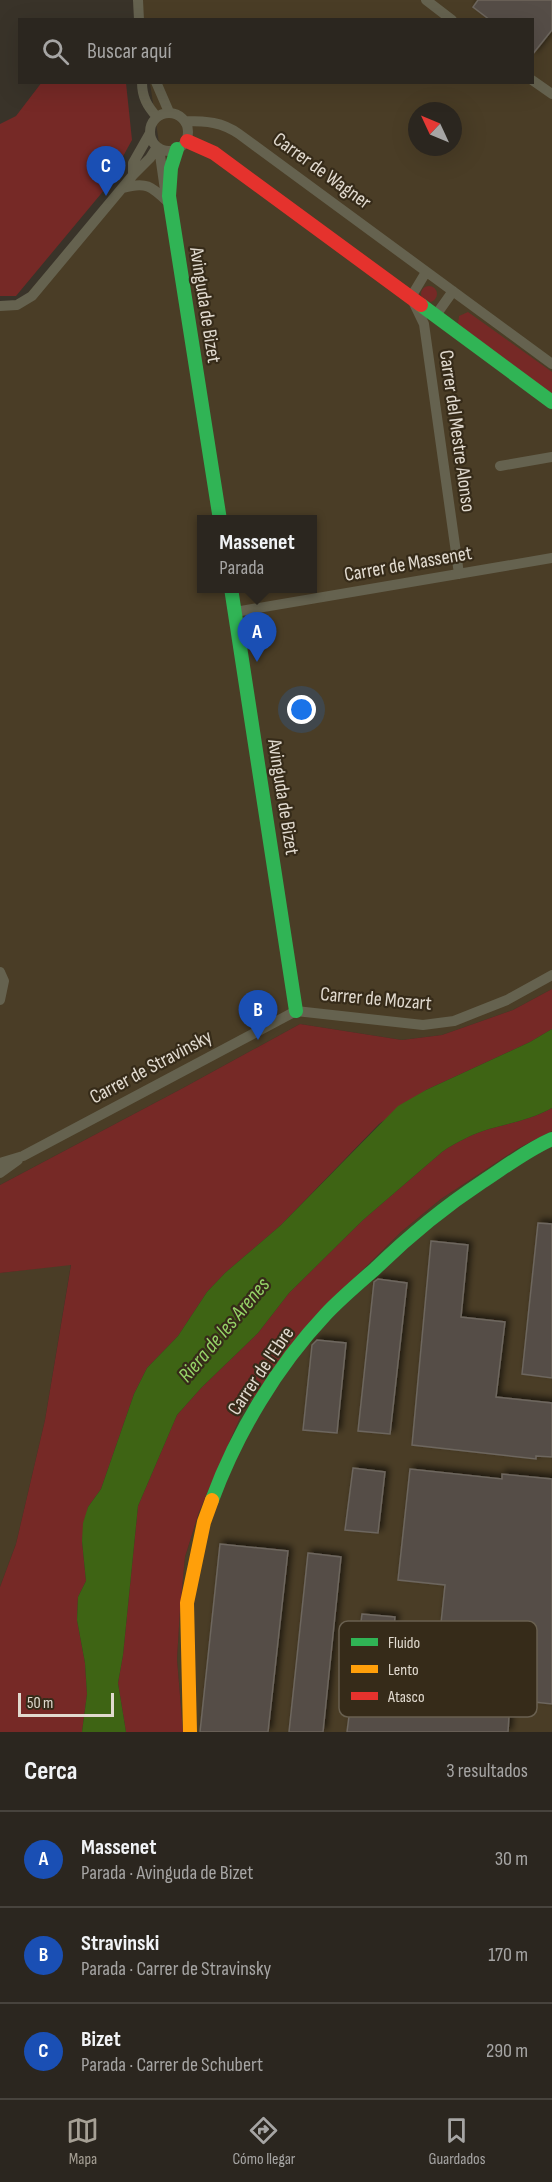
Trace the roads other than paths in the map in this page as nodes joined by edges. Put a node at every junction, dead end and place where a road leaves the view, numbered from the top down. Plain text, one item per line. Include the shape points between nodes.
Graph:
1 (138, 0) edge
2 (426, 0) edge
3 (140, 18) edge
4 (449, 18) edge
5 (534, 81) edge
6 (142, 84) edge
7 (157, 84) edge
8 (552, 94) edge
9 (169, 112) junction
10 (157, 117) junction
11 (186, 122) junction
12 (150, 133) junction
13 (182, 145) junction
14 (158, 148) junction
15 (133, 175) junction
16 (122, 188) junction
17 (169, 200) junction
18 (426, 272) junction
19 (453, 291) junction
20 (411, 297) junction
21 (0, 306) edge
22 (436, 315) junction
23 (552, 364) edge
24 (552, 402) edge
25 (552, 458) edge
26 (500, 466) dead end
27 (219, 515) edge
28 (552, 558) edge
29 (459, 574) junction
30 (232, 593) edge
31 (235, 612) junction
32 (0, 972) edge
33 (552, 975) edge
34 (0, 1000) edge
35 (296, 1011) junction
36 (552, 1139) edge
37 (23, 1156) junction
38 (0, 1163) edge
39 (0, 1173) edge
40 (190, 1732) edge

1 - 3 street
2 - 4 street
5 - 8 street
6 - 10 street via 147,106
7 - 9 street
9 - 10 street
9 - 11 street
10 - 12 street
11 - 13 street via 189,128
11 - 18 street, Carrer de Wagner via 209,121 227,126
12 - 14 street
12 - 15 street via 133,162
13 - 14 street via 171,151
13 - 17 street, Avinguda de Bizet via 171,168
13 - 20 street via 197,144 214,153
14 - 15 street
14 - 17 street, Avinguda de Bizet
15 - 16 street
16 - 17 street via 137,183 147,185
16 - 21 street via 32,296 17,305
17 - 27 street, Avinguda de Bizet
18 - 19 street, Carrer de Wagner
18 - 20 street
19 - 22 street
19 - 23 street, Carrer de Wagner
20 - 22 street
20 - 29 street, Carrer del Mestre Alonso via 424,324
22 - 24 street
25 - 26 street
28 - 29 street, Carrer de Massenet
29 - 31 street, Carrer de Massenet
30 - 31 street, Avinguda de Bizet
31 - 35 street, Avinguda de Bizet
32 - 34 street via 4,981
33 - 35 street, Carrer de Mozart via 507,1000 454,1021 423,1025
35 - 37 street, Carrer de Stravinsky
36 - 40 street, Carrer de l'Ebre via 462,1195 413,1233 326,1314 266,1392 237,1443 204,1522 187,1603
37 - 38 street, Carrer de Stravinsky
37 - 39 street, Carrer de Stravinsky

